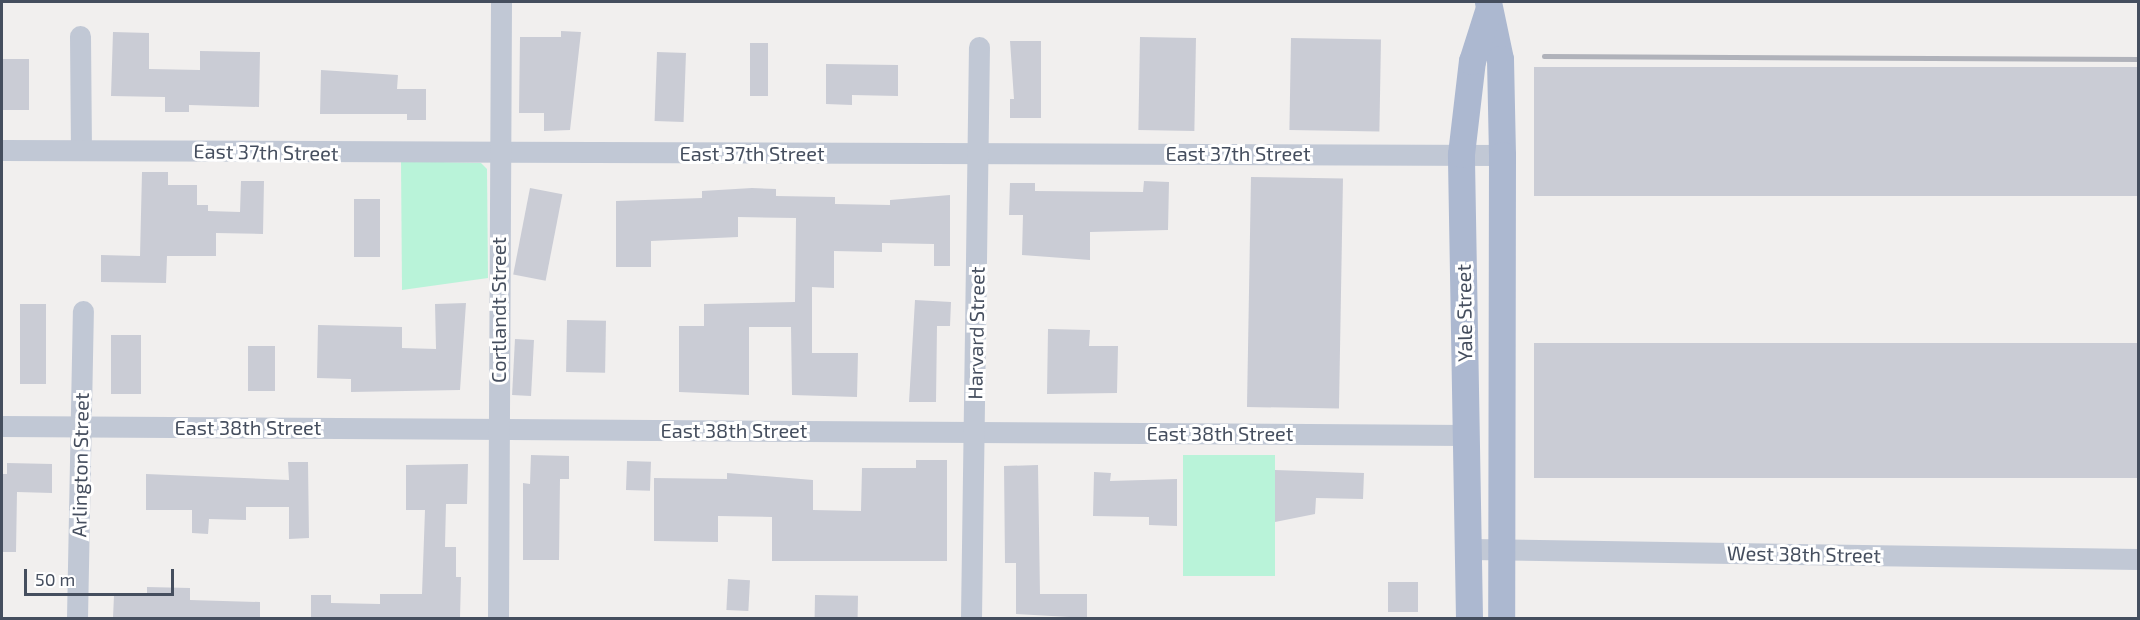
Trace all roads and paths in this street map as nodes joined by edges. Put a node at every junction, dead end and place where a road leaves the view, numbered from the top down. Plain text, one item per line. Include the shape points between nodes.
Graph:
1 (501, 2) edge
2 (1488, 6) edge
3 (80, 36) dead end
4 (979, 47) dead end
5 (2, 150) edge
6 (81, 150) junction
7 (978, 152) junction
8 (1461, 154) junction
9 (497, 155) junction
10 (1503, 155) junction
11 (1464, 269) junction
12 (1504, 271) junction
13 (83, 311) dead end
14 (2, 426) edge
15 (80, 426) junction
16 (498, 428) junction
17 (975, 432) junction
18 (1466, 435) junction
19 (1469, 549) junction
20 (1502, 550) junction
21 (2139, 558) edge
22 (77, 618) edge
23 (498, 618) edge
24 (971, 618) edge
25 (1469, 618) edge
26 (1501, 618) edge

1 - 9 street, Cortlandt Street
2 - 8 main road, Yale Street via 1472,61
2 - 10 main road, Yale Street via 1500,59
3 - 6 street
4 - 7 street, Harvard Street
5 - 6 street, East 37th Street
6 - 9 street, East 37th Street
7 - 8 street, East 37th Street
7 - 9 street, East 37th Street
7 - 17 street, Harvard Street
8 - 10 street, East 37th Street
8 - 11 main road, Yale Street
9 - 16 street, Cortlandt Street
10 - 12 main road, Yale Street
11 - 12 main road
11 - 18 main road, Yale Street
12 - 20 main road, Yale Street
13 - 15 street, Arlington Street
14 - 15 street, East 38th Street
15 - 16 street, East 38th Street
15 - 22 street, Arlington Street
16 - 17 street, East 38th Street
16 - 23 street, Cortlandt Street
17 - 18 street, East 38th Street
17 - 24 street, Harvard Street
18 - 19 main road, Yale Street
19 - 20 street, West 38th Street
19 - 25 main road, Yale Street
20 - 21 street, West 38th Street
20 - 26 main road, Yale Street

